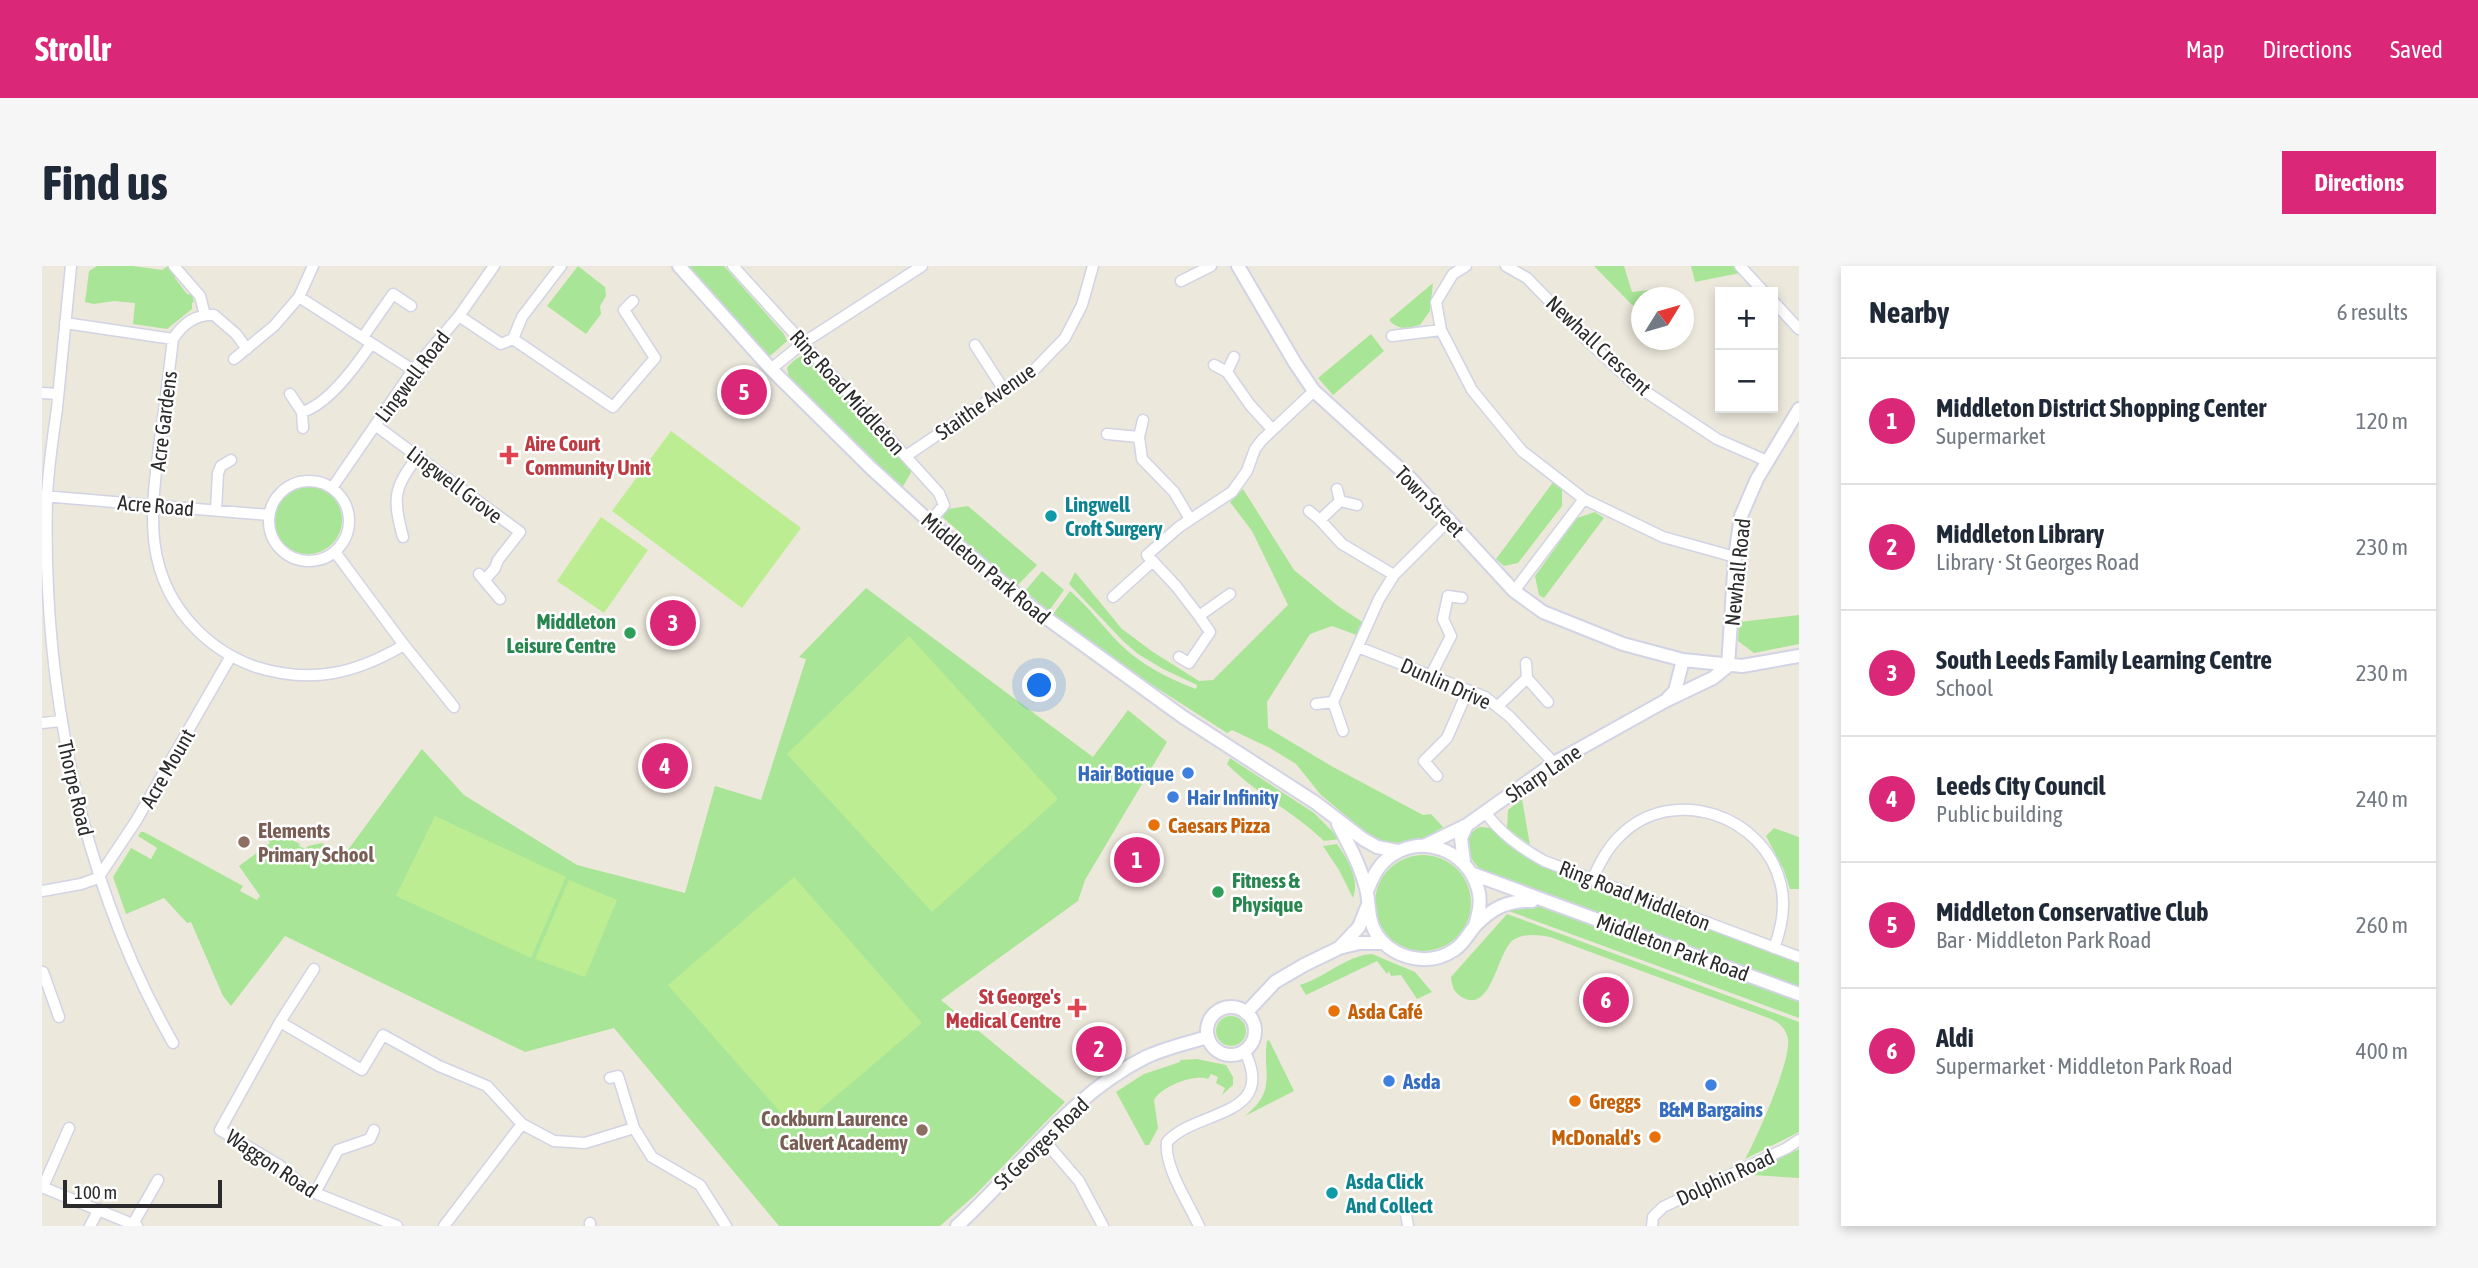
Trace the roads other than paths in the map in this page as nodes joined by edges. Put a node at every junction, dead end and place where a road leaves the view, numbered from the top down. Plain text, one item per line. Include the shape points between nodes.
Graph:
1 (71, 266) edge
2 (174, 266) edge
3 (313, 266) edge
4 (494, 266) edge
5 (561, 266) edge
6 (679, 266) edge
7 (733, 266) edge
8 (922, 266) edge
9 (1093, 266) edge
10 (1211, 266) edge
11 (1238, 266) edge
12 (1466, 266) edge
13 (1506, 266) edge
14 (1740, 266) edge
15 (1181, 281) dead end
16 (1759, 287) edge
17 (299, 297) junction
18 (633, 301) dead end
19 (411, 306) dead end
20 (1778, 306) edge
21 (205, 314) junction
22 (459, 316) junction
23 (65, 323) junction
24 (1799, 329) edge
25 (1441, 330) junction
26 (1392, 336) dead end
27 (173, 339) junction
28 (513, 339) junction
29 (367, 340) junction
30 (803, 343) junction
31 (975, 345) dead end
32 (247, 349) junction
33 (1234, 357) dead end
34 (234, 359) dead end
35 (1214, 365) dead end
36 (771, 369) junction
37 (413, 370) junction
38 (1227, 372) junction
39 (1004, 390) junction
40 (1314, 391) junction
41 (42, 393) edge
42 (58, 394) junction
43 (290, 394) dead end
44 (1799, 409) edge
45 (302, 412) junction
46 (1143, 420) dead end
47 (375, 425) junction
48 (303, 428) dead end
49 (1272, 429) junction
50 (1107, 434) dead end
51 (1139, 437) junction
52 (418, 456) junction
53 (906, 456) junction
54 (231, 460) dead end
55 (1767, 461) junction
56 (332, 488) junction
57 (1337, 489) dead end
58 (45, 496) edge
59 (1584, 499) junction
60 (1340, 501) junction
61 (152, 504) junction
62 (1357, 505) dead end
63 (216, 510) junction
64 (1310, 511) dead end
65 (269, 515) junction
66 (1191, 519) junction
67 (1450, 519) junction
68 (1320, 520) junction
69 (930, 522) junction
70 (403, 537) dead end
71 (335, 552) junction
72 (1735, 558) junction
73 (1153, 561) junction
74 (1394, 575) junction
75 (1514, 591) junction
76 (1230, 594) dead end
77 (1113, 597) dead end
78 (1462, 598) dead end
79 (500, 599) dead end
80 (1199, 616) junction
81 (404, 645) junction
82 (1358, 647) junction
83 (231, 656) junction
84 (1799, 656) edge
85 (1179, 657) dead end
86 (1683, 660) junction
87 (1526, 663) dead end
88 (1728, 666) junction
89 (1431, 674) junction
90 (1527, 678) junction
91 (1468, 690) junction
92 (1665, 701) junction
93 (1333, 702) junction
94 (1548, 702) dead end
95 (1316, 704) dead end
96 (1498, 706) junction
97 (454, 707) dead end
98 (60, 721) junction
99 (42, 723) edge
100 (1620, 726) joint
101 (1343, 732) dead end
102 (1554, 763) junction
103 (1437, 776) dead end
104 (1485, 812) junction
105 (1336, 819) junction
106 (1467, 825) junction
107 (1426, 845) junction
108 (1398, 851) junction
109 (1464, 862) junction
110 (1473, 874) junction
111 (98, 877) junction
112 (1592, 880) junction
113 (42, 891) edge
114 (1367, 891) junction
115 (1546, 902) junction
116 (1367, 907) junction
117 (1475, 926) junction
118 (1384, 943) junction
119 (1339, 948) junction
120 (1774, 948) junction
121 (1799, 957) edge
122 (314, 969) dead end
123 (43, 972) edge
124 (1799, 993) edge
125 (1246, 1013) junction
126 (59, 1017) dead end
127 (280, 1022) junction
128 (1208, 1037) junction
129 (173, 1043) dead end
130 (1244, 1050) junction
131 (610, 1078) dead end
132 (522, 1124) junction
133 (69, 1128) dead end
134 (634, 1128) junction
135 (374, 1130) dead end
136 (1043, 1139) junction
137 (1799, 1140) edge
138 (158, 1180) dead end
139 (43, 1187) edge
140 (315, 1194) junction
141 (1405, 1208) dead end
142 (99, 1209) junction
143 (1653, 1221) edge
144 (135, 1225) edge
145 (90, 1226) edge
146 (397, 1226) edge
147 (444, 1226) edge
148 (726, 1226) edge
149 (957, 1226) edge
150 (1103, 1226) edge
151 (1199, 1226) edge
152 (1408, 1226) edge

1 - 23 street, Thorpe Road
2 - 21 street via 200,296
3 - 17 street
4 - 22 street, Lingwell Road
5 - 28 street via 522,317
6 - 36 street, Middleton Park Road
7 - 30 street, Ring Road Middleton
8 - 30 street
9 - 39 street, Staithe Avenue via 1082,305 1065,338 1035,369
10 - 15 street
11 - 40 street, Town Street
12 - 25 street via 1453,274 1436,302
13 - 55 street, Newhall Crescent via 1527,278 1634,384 1717,439
14 - 16 street
17 - 29 street
17 - 32 street
18 - 28 street via 624,310 655,358 613,407
19 - 29 street via 393,294
20 - 24 street
21 - 27 street via 195,317
21 - 32 street via 222,320
22 - 28 street via 501,344
22 - 37 street, Lingwell Road
23 - 27 street
23 - 42 street, Thorpe Road
25 - 26 street
25 - 59 street via 1472,390 1522,450
27 - 61 street, Acre Gardens
29 - 37 street
29 - 45 street via 360,361 316,408
30 - 36 street
30 - 53 street, Ring Road Middleton
31 - 39 street
32 - 34 street
33 - 38 street
35 - 38 street
36 - 69 street, Middleton Park Road
37 - 47 street, Lingwell Road
38 - 49 street
39 - 53 street, Staithe Avenue
40 - 49 street
40 - 67 street, Town Street
41 - 42 street
42 - 58 street, Thorpe Road
43 - 45 street
44 - 55 street, Newhall Road
45 - 48 street
46 - 51 street
47 - 52 street, Lingwell Grove
47 - 56 street, Lingwell Road
49 - 66 street via 1255,449 1232,492
50 - 51 street
51 - 66 street via 1142,459 1174,492
52 - 70 street via 397,492
52 - 79 street, Lingwell Grove via 520,532 495,568 482,577
53 - 69 street, Ring Road Middleton via 944,505
54 - 63 street via 218,473
55 - 72 street, Newhall Road via 1741,516
56 - 65 street via 314,481 291,485 274,502
56 - 71 street via 342,498 349,520 345,539
57 - 60 street
58 - 61 street, Acre Road
58 - 98 street, Thorpe Road via 47,610
59 - 72 street via 1663,537
59 - 75 street
60 - 62 street
60 - 68 street
61 - 63 street, Acre Road
61 - 83 street, Acre Gardens via 155,551 170,592 192,625
63 - 65 street, Acre Road
64 - 68 street
65 - 71 street via 275,543 291,557 312,561
66 - 73 street via 1147,555
67 - 74 street
67 - 75 street, Town Street
68 - 74 street via 1342,544
69 - 105 street, Middleton Park Road via 1090,651
71 - 81 street
72 - 88 street, Newhall Road
73 - 77 street
73 - 80 street
74 - 82 street
75 - 86 street, Town Street via 1543,612 1591,633
76 - 80 street
78 - 89 street via 1448,596 1444,620 1451,636
80 - 85 street via 1210,632 1189,663
81 - 83 street, Acre Gardens via 347,671 328,674 288,674
81 - 97 street
82 - 89 street, Dunlin Drive
82 - 93 street
83 - 111 street, Acre Mount via 136,821
84 - 88 street, Town Street
86 - 88 street, Town Street
86 - 92 street via 1675,691
87 - 90 street
88 - 92 street, Town Street
89 - 91 street, Dunlin Drive
90 - 94 street
90 - 96 street
91 - 96 street, Dunlin Drive
91 - 103 street via 1447,738 1424,761
92 - 100 street, Town Street
93 - 95 street
93 - 101 street
96 - 102 street, Dunlin Drive
98 - 99 street
98 - 111 street, Thorpe Road
100 - 102 street, Sharp Lane
102 - 104 street, Sharp Lane
104 - 106 street, Sharp Lane
104 - 112 street, Ring Road Middleton via 1519,846
105 - 108 street, Middleton Park Road via 1377,847
105 - 114 street, Middleton Park Road via 1358,860
106 - 107 street, Sharp Lane
106 - 109 street via 1461,838
107 - 108 street
107 - 109 street
108 - 114 street, Middleton Park Road via 1374,874
109 - 110 street
110 - 115 street, Middleton Park Road
110 - 117 street via 1480,908
111 - 113 street
111 - 129 street, Thorpe Road via 136,975
112 - 120 street, Ring Road Middleton
112 - 120 street via 1612,844 1649,816 1679,809 1724,817 1761,845 1777,871 1784,901
114 - 116 street, Middleton Park Road
115 - 117 street, Middleton Park Road via 1513,900
115 - 124 street, Middleton Park Road
116 - 118 street, Middleton Park Road
116 - 119 street via 1359,928
117 - 118 street, Middleton Park Road via 1454,950 1428,959 1412,958
118 - 119 street
119 - 125 street via 1275,982
120 - 121 street, Ring Road Middleton
122 - 127 street, Waggon Road
123 - 126 street
125 - 128 street via 1233,1007 1216,1012 1209,1021
125 - 130 street via 1254,1031
127 - 132 street via 362,1070 383,1035 487,1086
127 - 140 street, Waggon Road via 220,1130 279,1165
128 - 130 street via 1222,1053
128 - 136 street, St Georges Road via 1147,1057 1114,1076
130 - 151 street via 1252,1077 1243,1102 1182,1129 1167,1142 1169,1168
131 - 134 street via 618,1076
132 - 134 street via 554,1141 584,1143
132 - 147 street
133 - 139 street
134 - 148 street via 652,1157 700,1185
135 - 140 street via 370,1139 338,1150
136 - 149 street, St Georges Road
136 - 150 street via 1079,1181
137 - 143 street, Dolphin Road via 1663,1207
138 - 144 street
139 - 142 street
140 - 146 street, Waggon Road
141 - 152 street
142 - 144 street
142 - 145 street

